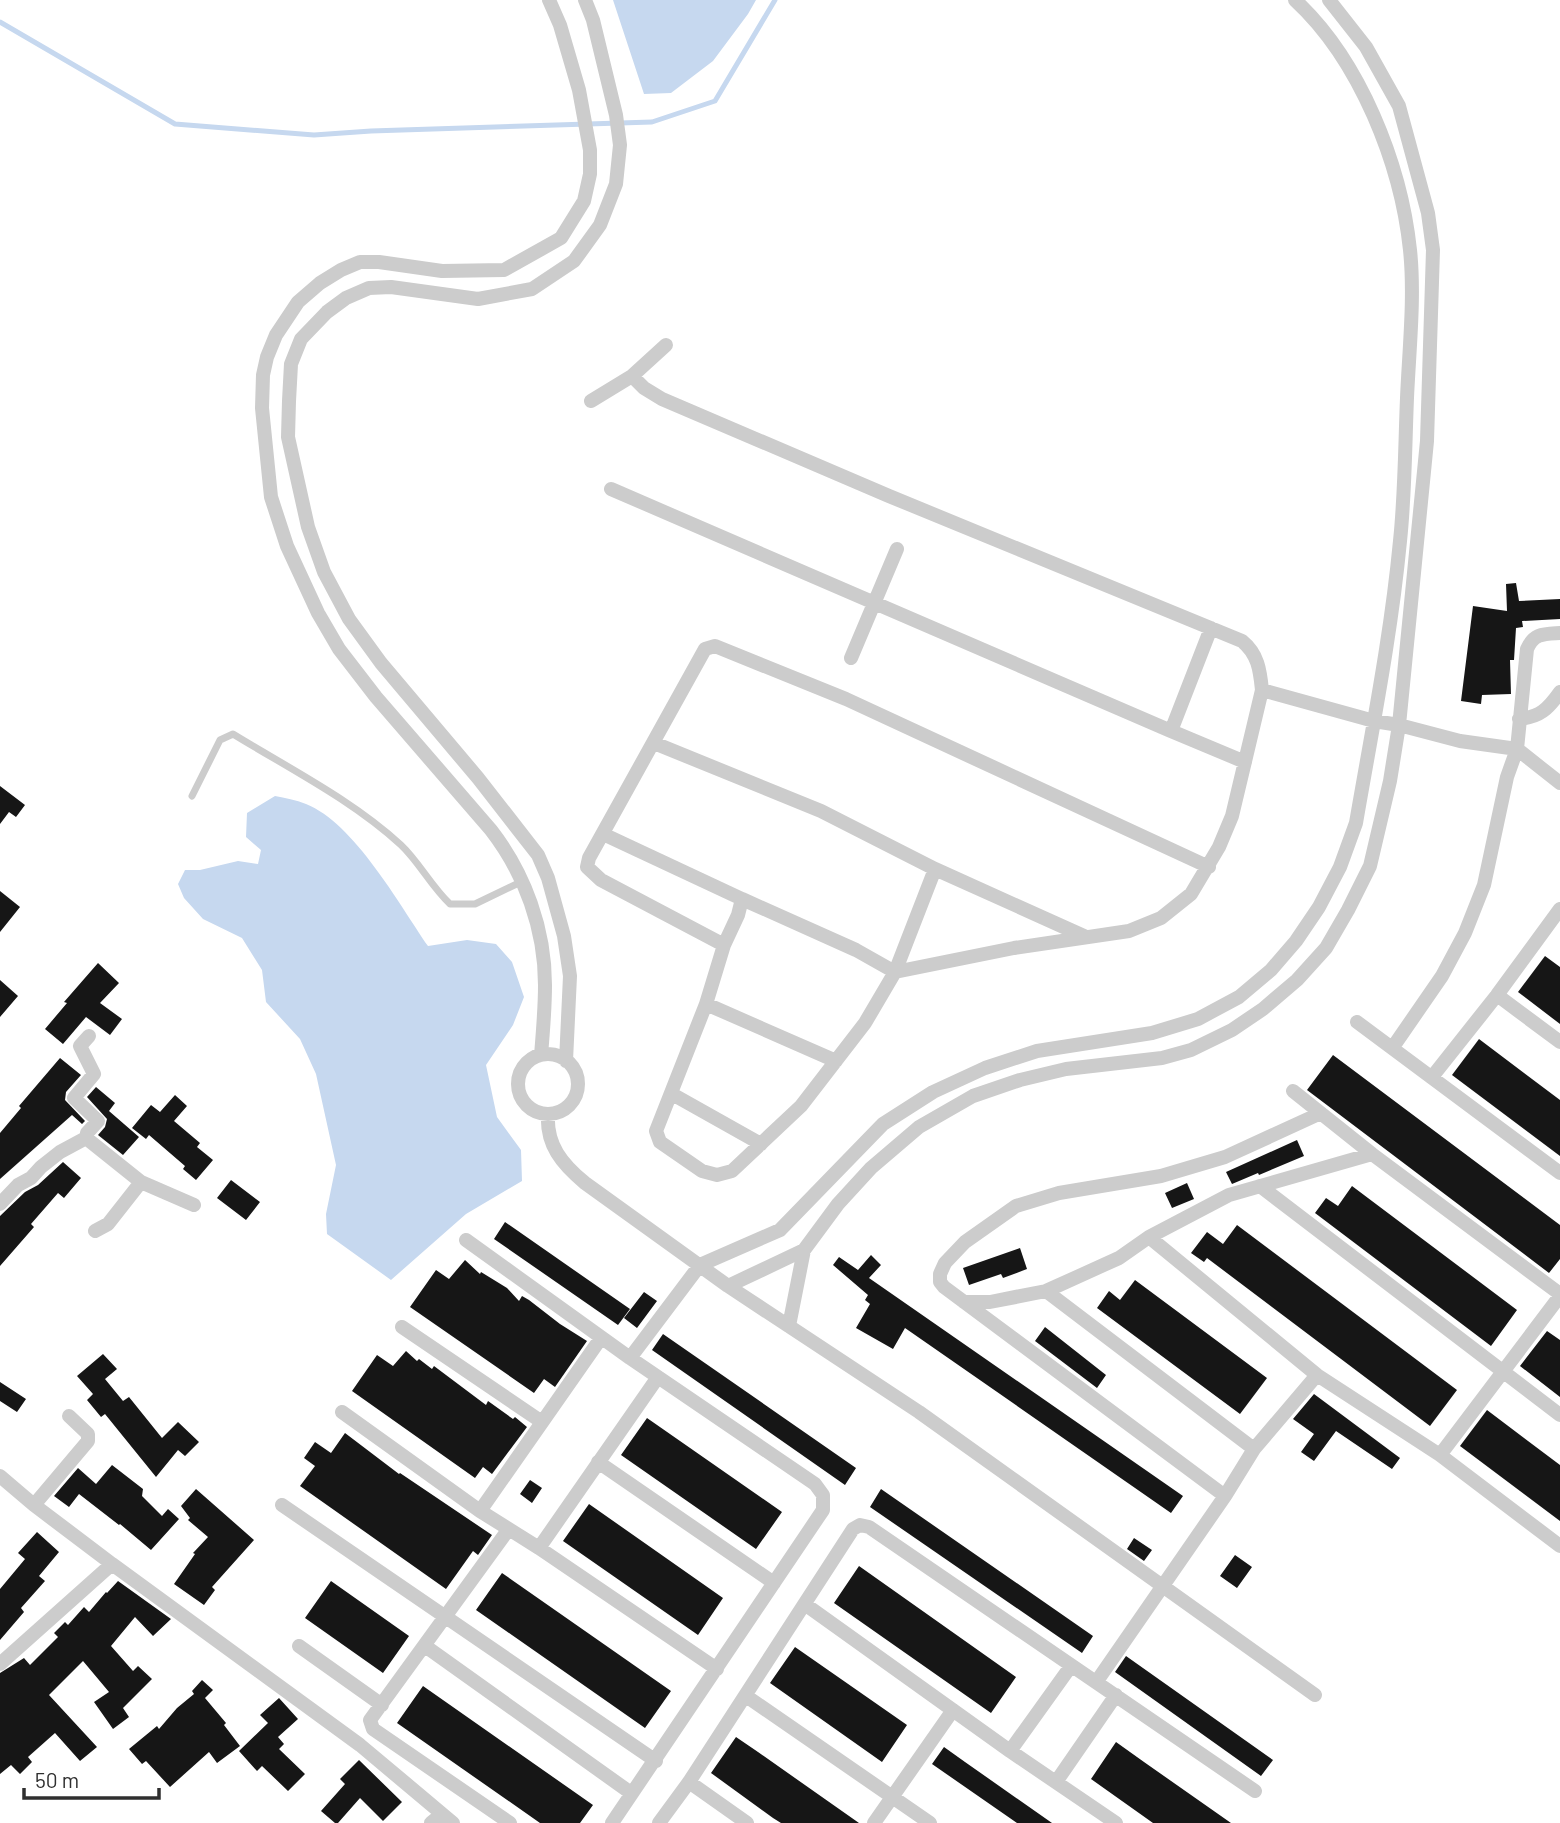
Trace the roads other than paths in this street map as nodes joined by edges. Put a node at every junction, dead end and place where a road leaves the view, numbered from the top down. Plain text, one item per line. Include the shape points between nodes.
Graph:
1 (549, 0) edge
2 (585, 0) edge
3 (1295, 0) edge
4 (1329, 0) edge
5 (666, 345) dead end
6 (632, 376) junction
7 (591, 401) dead end
8 (611, 489) dead end
9 (897, 549) dead end
10 (873, 602) junction
11 (1211, 628) junction
12 (1560, 634) edge
13 (850, 658) dead end
14 (1262, 690) junction
15 (1560, 692) edge
16 (1519, 719) junction
17 (1374, 721) junction
18 (1399, 724) junction
19 (1171, 732) junction
20 (654, 743) junction
21 (1517, 749) junction
22 (1245, 762) junction
23 (1560, 783) edge
24 (191, 796) dead end
25 (603, 834) junction
26 (1209, 867) junction
27 (935, 869) junction
28 (523, 881) junction
29 (742, 899) junction
30 (1560, 909) edge
31 (1086, 937) junction
32 (723, 945) junction
33 (895, 972) junction
34 (1497, 995) junction
35 (706, 1004) junction
36 (1357, 1022) dead end
37 (89, 1036) dead end
38 (1560, 1042) edge
39 (1393, 1047) junction
40 (541, 1055) junction
41 (836, 1060) junction
42 (566, 1061) junction
43 (1432, 1077) junction
44 (1293, 1091) dead end
45 (671, 1094) junction
46 (1321, 1113) junction
47 (548, 1114) junction
48 (86, 1138) junction
49 (761, 1144) junction
50 (1372, 1154) junction
51 (1560, 1173) edge
52 (141, 1182) junction
53 (1260, 1186) junction
54 (0, 1204) edge
55 (194, 1205) dead end
56 (95, 1231) dead end
57 (1149, 1237) junction
58 (466, 1240) dead end
59 (804, 1250) junction
60 (699, 1265) junction
61 (728, 1286) junction
62 (1046, 1291) junction
63 (1560, 1295) edge
64 (964, 1303) junction
65 (402, 1326) dead end
66 (789, 1326) junction
67 (601, 1338) junction
68 (629, 1358) junction
69 (1502, 1371) junction
70 (1317, 1375) junction
71 (658, 1377) junction
72 (342, 1412) dead end
73 (1560, 1415) edge
74 (69, 1416) dead end
75 (542, 1422) junction
76 (1254, 1449) junction
77 (1440, 1455) junction
78 (598, 1462) junction
79 (0, 1476) edge
80 (1225, 1496) junction
81 (34, 1505) junction
82 (282, 1505) dead end
83 (480, 1511) junction
84 (508, 1530) junction
85 (1560, 1546) edge
86 (539, 1548) junction
87 (113, 1563) junction
88 (774, 1583) junction
89 (1163, 1584) junction
90 (806, 1605) junction
91 (446, 1616) junction
92 (299, 1646) dead end
93 (425, 1646) junction
94 (0, 1664) edge
95 (1071, 1666) junction
96 (717, 1670) junction
97 (1097, 1681) junction
98 (1116, 1695) junction
99 (1314, 1695) dead end
100 (746, 1696) junction
101 (382, 1705) junction
102 (953, 1710) junction
103 (1010, 1751) junction
104 (656, 1760) junction
105 (689, 1782) junction
106 (1056, 1782) junction
107 (1255, 1791) dead end
108 (631, 1793) junction
109 (892, 1796) junction
110 (442, 1820) edge
111 (510, 1823) edge
112 (612, 1823) edge
113 (659, 1823) edge
114 (747, 1823) edge
115 (874, 1823) edge
116 (930, 1823) edge
117 (1115, 1823) edge

1 - 28 street via 579,89 590,150 584,201 561,238 504,270 442,271 379,262 360,262 341,270 298,303 276,335 267,356 262,408 271,498 318,613 376,696 506,849
2 - 42 street via 620,145 616,184 600,225 574,261 532,289 478,299 369,288 346,298 301,339 290,364 288,437 308,527 324,572 349,619 538,855 556,904 570,976
3 - 17 street via 1339,52 1366,99 1394,167 1410,251 1400,541
4 - 18 street via 1366,47 1399,106 1425,200 1433,250 1427,441
5 - 6 street
6 - 7 street
6 - 11 street via 662,399
8 - 10 street
9 - 10 street
10 - 13 street
10 - 19 street
11 - 14 street via 1252,649
11 - 19 street
12 - 16 street via 1542,634 1530,642
14 - 17 street
14 - 22 street
15 - 16 street via 1536,717
16 - 21 street
17 - 18 street
17 - 60 street via 1356,823 1340,867 1296,941 1239,997 1198,1019 1152,1033 1037,1051 933,1092 883,1124 780,1230
18 - 21 street via 1460,741
18 - 59 street via 1370,866 1326,947 1297,980 1232,1030 1191,1050 1132,1063 1066,1069 973,1097 919,1127 871,1168
19 - 22 street
20 - 25 street
20 - 26 street via 705,649 715,646 846,699
20 - 27 street via 821,811
21 - 23 street
21 - 39 street via 1484,886 1465,933 1442,976
22 - 26 street via 1232,816
24 - 28 lane via 220,740 233,734 371,820 404,848 450,904 475,904
25 - 29 street
25 - 32 street via 589,858 590,872
26 - 31 street via 1191,894 1161,918 1129,932
27 - 31 street
27 - 33 street
28 - 40 street via 538,924 545,983
29 - 32 street
29 - 33 street
30 - 34 street
31 - 33 street
32 - 35 street
33 - 41 street
34 - 38 street
34 - 43 street
35 - 41 street
35 - 45 street
36 - 39 street
37 - 48 street via 80,1046 94,1073 75,1098 98,1121
39 - 43 street
40 - 42 street
40 - 47 street via 526,1063 518,1087 524,1103
41 - 49 street via 802,1106
42 - 47 street via 577,1082 574,1098 564,1110
43 - 51 street
44 - 46 street
45 - 49 street
45 - 49 street via 656,1137 702,1171 717,1175 732,1171
46 - 50 street
46 - 64 street via 1224,1157 1161,1176 1059,1193 1016,1206 965,1242 945,1263 940,1282
47 - 60 street via 547,1129 555,1153 568,1169
48 - 52 street
48 - 54 street via 51,1159
50 - 53 street
50 - 63 street
52 - 55 street
52 - 56 street via 108,1224
53 - 57 street via 1229,1195
53 - 69 street
57 - 62 street via 1119,1258
57 - 70 street
58 - 67 street
59 - 61 street
59 - 66 street
60 - 61 street
60 - 68 street
61 - 66 street
62 - 64 street
62 - 76 street
63 - 69 street
64 - 80 street
65 - 75 street
66 - 89 street
67 - 68 street
67 - 75 street
68 - 71 street
69 - 73 street
69 - 77 street
70 - 76 street
70 - 77 street
71 - 78 street
71 - 88 street via 820,1489 823,1510
72 - 83 street
74 - 81 street via 88,1434 88,1441
75 - 83 street
76 - 80 street
77 - 85 street
78 - 86 street
78 - 88 street
79 - 81 street
80 - 89 street
81 - 87 street
82 - 91 street
83 - 84 street
84 - 86 street
84 - 91 street
86 - 96 street
87 - 94 street
87 - 110 street via 360,1745
88 - 96 street
89 - 97 street
89 - 99 street
90 - 95 street via 853,1530 860,1525 869,1527
90 - 100 street
90 - 102 street
91 - 93 street
91 - 104 street
92 - 101 street
93 - 101 street
93 - 108 street
95 - 97 street
95 - 103 street
96 - 104 street
97 - 98 street
98 - 106 street
98 - 107 street
100 - 105 street
100 - 109 street
101 - 111 street via 370,1720 373,1729
102 - 103 street
102 - 109 street
103 - 106 street
104 - 108 street
105 - 113 street
105 - 114 street
106 - 117 street
108 - 112 street
109 - 115 street
109 - 116 street

